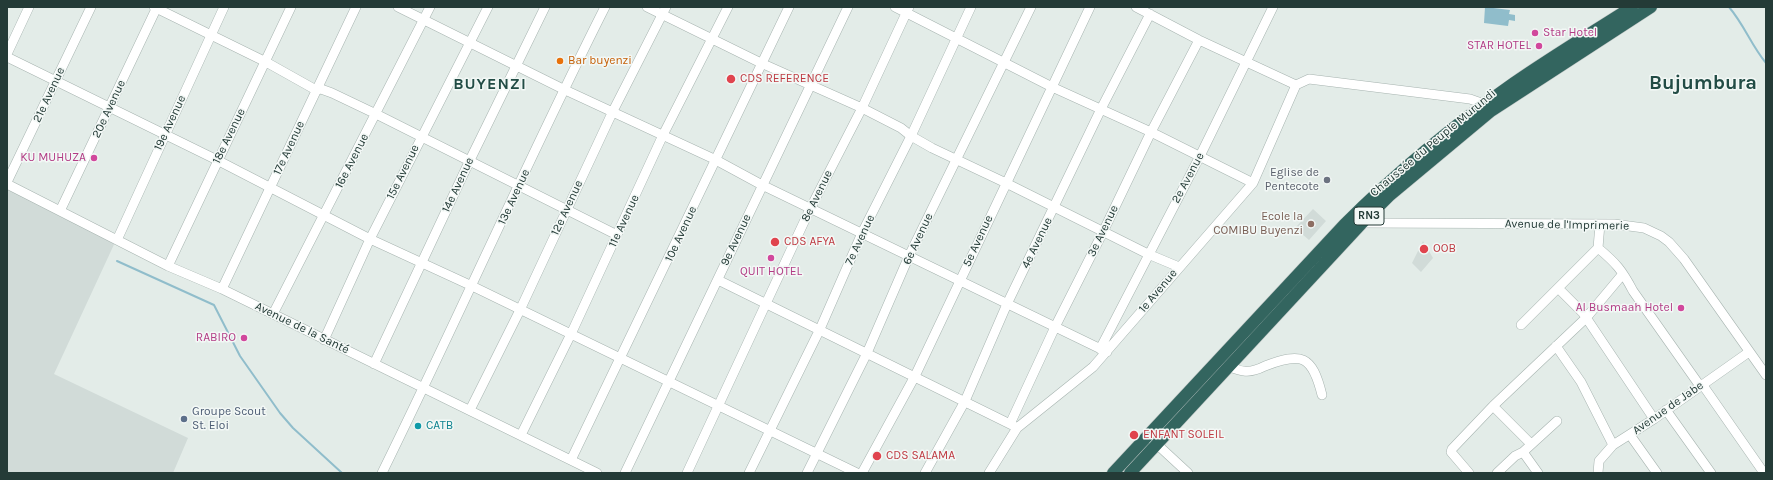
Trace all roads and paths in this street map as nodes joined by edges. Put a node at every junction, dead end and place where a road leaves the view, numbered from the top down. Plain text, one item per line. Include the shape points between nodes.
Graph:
1 (29, 7) edge
2 (91, 7) edge
3 (156, 7) edge
4 (224, 7) edge
5 (291, 7) edge
6 (356, 7) edge
7 (398, 7) edge
8 (430, 7) edge
9 (488, 7) edge
10 (545, 7) edge
11 (605, 7) edge
12 (646, 7) edge
13 (728, 7) edge
14 (789, 7) edge
15 (848, 7) edge
16 (895, 7) edge
17 (971, 7) edge
18 (1031, 7) edge
19 (1090, 7) edge
20 (1136, 7) edge
21 (1273, 7) edge
22 (1632, 7) edge
23 (1651, 7) edge
24 (908, 10) edge
25 (664, 11) edge
26 (1150, 14) junction
27 (423, 20) junction
28 (211, 36) junction
29 (956, 36) junction
30 (712, 39) junction
31 (1199, 40) junction
32 (469, 43) junction
33 (7, 54) edge
34 (7, 57) edge
35 (1003, 61) junction
36 (266, 62) junction
37 (1245, 62) junction
38 (761, 63) junction
39 (517, 66) junction
40 (55, 82) junction
41 (810, 85) junction
42 (1296, 85) junction
43 (1052, 87) junction
44 (564, 89) junction
45 (316, 90) junction
46 (111, 107) junction
47 (862, 108) junction
48 (1487, 108) junction
49 (1101, 109) junction
50 (613, 111) junction
51 (376, 114) junction
52 (1151, 132) junction
53 (165, 134) junction
54 (663, 135) junction
55 (421, 136) junction
56 (911, 136) junction
57 (1200, 156) junction
58 (714, 159) junction
59 (217, 160) junction
60 (470, 160) junction
61 (956, 160) junction
62 (7, 183) edge
63 (1006, 183) junction
64 (1253, 183) junction
65 (762, 185) junction
66 (519, 186) junction
67 (269, 188) junction
68 (1054, 208) junction
69 (810, 209) junction
70 (565, 210) junction
71 (60, 211) junction
72 (324, 216) junction
73 (1362, 223) junction
74 (1600, 224) junction
75 (1344, 225) junction
76 (1103, 232) junction
77 (862, 234) junction
78 (617, 235) junction
79 (116, 240) junction
80 (370, 240) junction
81 (1598, 248) junction
82 (1148, 254) junction
83 (909, 256) junction
84 (421, 263) junction
85 (168, 266) junction
86 (1179, 267) junction
87 (1622, 274) junction
88 (718, 280) junction
89 (959, 281) junction
90 (472, 286) junction
91 (222, 289) junction
92 (1559, 289) junction
93 (767, 304) junction
94 (1007, 304) junction
95 (520, 310) junction
96 (273, 314) junction
97 (1586, 318) junction
98 (1521, 325) dead end
99 (1055, 327) junction
100 (820, 329) junction
101 (571, 334) junction
102 (324, 340) junction
103 (1556, 346) junction
104 (1104, 350) junction
105 (1749, 352) junction
106 (867, 353) junction
107 (621, 358) junction
108 (374, 364) junction
109 (1229, 367) junction
110 (1766, 375) edge
111 (915, 376) junction
112 (670, 381) junction
113 (1701, 385) junction
114 (424, 388) junction
115 (1322, 395) dead end
116 (965, 401) junction
117 (720, 406) junction
118 (1493, 406) junction
119 (470, 410) junction
120 (1666, 410) junction
121 (1654, 419) junction
122 (1557, 421) dead end
123 (1014, 426) junction
124 (770, 430) junction
125 (521, 435) junction
126 (1630, 435) junction
127 (1148, 436) junction
128 (1157, 444) junction
129 (1531, 444) junction
130 (1613, 445) junction
131 (817, 452) junction
132 (1523, 452) junction
133 (571, 460) junction
134 (382, 473) edge
135 (597, 473) edge
136 (625, 473) edge
137 (687, 473) edge
138 (749, 473) edge
139 (808, 473) edge
140 (857, 473) edge
141 (862, 473) edge
142 (925, 473) edge
143 (989, 473) edge
144 (1113, 473) edge
145 (1130, 473) edge
146 (1188, 473) edge
147 (1469, 473) edge
148 (1496, 473) edge
149 (1538, 473) edge
150 (1598, 473) edge
151 (1656, 473) edge
152 (1711, 473) edge
153 (1764, 473) edge

1 - 33 street
2 - 40 street, 21e Avenue
3 - 28 street
3 - 46 street, 20e Avenue
4 - 28 street, 19e Avenue
5 - 36 street, 18e Avenue
6 - 45 street, 17e Avenue
7 - 27 street
8 - 27 street, 16e Avenue
9 - 32 street, 15e Avenue
10 - 39 street, 14e Avenue
11 - 44 street, 13e Avenue
12 - 25 street
13 - 30 street, 11e Avenue
14 - 38 street, 10e Avenue
15 - 41 street, 9e Avenue
16 - 24 street
17 - 29 street, 7e Avenue
18 - 35 street, 6e Avenue
19 - 43 street, 5e Avenue
20 - 26 street
21 - 37 street, 2e Avenue
22 - 48 highway, Chaussée du Peuple Murundi / RN3 via 1516,82
23 - 48 highway, Chaussée du Peuple Murundi / RN3
24 - 29 street
24 - 47 street, 8e Avenue
25 - 30 street
25 - 50 street, 12e Avenue
26 - 31 street
26 - 49 street, 4e Avenue
27 - 32 street
27 - 51 street, 16e Avenue
28 - 36 street
28 - 53 street, 19e Avenue
29 - 35 street
29 - 56 street, 7e Avenue
30 - 38 street
30 - 54 street, 11e Avenue
31 - 37 street
31 - 52 street, 3e Avenue
32 - 39 street
32 - 55 street, 15e Avenue
34 - 40 street
35 - 43 street
35 - 61 street, 6e Avenue
36 - 45 street
36 - 59 street, 18e Avenue
37 - 42 street
37 - 57 street, 2e Avenue
38 - 41 street
38 - 58 street, 10e Avenue
39 - 44 street
39 - 60 street, 14e Avenue
40 - 46 street
40 - 62 street, 21e Avenue
41 - 47 street
41 - 65 street, 9e Avenue
42 - 48 street via 1308,79 1434,94 1470,99
42 - 64 street, 1e Avenue
43 - 49 street
43 - 63 street, 5e Avenue
44 - 50 street
44 - 66 street, 13e Avenue
45 - 51 street via 332,93
45 - 67 street, 17e Avenue
46 - 53 street
46 - 71 street, 20e Avenue
47 - 56 street
47 - 69 street, 8e Avenue
48 - 73 highway, Chaussée du Peuple Murundi / RN3
48 - 75 highway, Chaussée du Peuple Murundi / RN3 via 1380,188
49 - 52 street
49 - 68 street, 4e Avenue
50 - 54 street
50 - 70 street, 12e Avenue
51 - 55 street
51 - 72 street, 16e Avenue
52 - 57 street
52 - 76 street, 3e Avenue
53 - 59 street
53 - 79 street, 19e Avenue
54 - 58 street
54 - 78 street, 11e Avenue
55 - 60 street
55 - 80 street, 15e Avenue
56 - 61 street
56 - 77 street, 7e Avenue
57 - 64 street
57 - 82 street, 2e Avenue
58 - 65 street
58 - 107 street, 10e Avenue via 670,258
59 - 67 street
59 - 85 street, 18e Avenue
60 - 66 street
60 - 84 street, 14e Avenue
61 - 63 street
61 - 83 street, 6e Avenue
62 - 71 street, Avenue de la Santé
63 - 68 street
63 - 89 street, 5e Avenue
64 - 86 street, 1e Avenue
65 - 69 street
65 - 88 street, 9e Avenue
66 - 70 street
66 - 90 street, 13e Avenue
67 - 72 street
67 - 91 street, 17e Avenue
68 - 76 street
68 - 94 street, 4e Avenue
69 - 77 street
69 - 93 street, 8e Avenue
70 - 78 street
70 - 95 street, 12e Avenue
71 - 79 street, Avenue de la Santé
72 - 80 street
72 - 96 street, 16e Avenue
73 - 74 street, Avenue de l'Imprimerie
73 - 75 street, Avenue de l'Imprimerie
73 - 109 highway, Chaussée du Peuple Murundi / RN3
74 - 81 street
74 - 105 street, Avenue de l'Imprimerie via 1644,228 1662,236 1684,259
75 - 127 highway, Chaussée du Peuple Murundi / RN3
76 - 82 street
76 - 99 street, 3e Avenue
77 - 83 street
77 - 100 street, 7e Avenue
78 - 101 street, 11e Avenue
79 - 85 street, Avenue de la Santé
80 - 84 street
80 - 102 street, 15e Avenue
81 - 87 street via 1616,263
81 - 92 street
82 - 86 street
82 - 104 street, 2e Avenue
83 - 89 street
83 - 106 street, 6e Avenue
84 - 90 street
84 - 108 street, 14e Avenue
85 - 91 street, Avenue de la Santé
86 - 104 street, 1e Avenue
87 - 97 street
87 - 113 street
88 - 93 street
88 - 112 street, 9e Avenue
89 - 94 street
89 - 111 street, 5e Avenue
90 - 95 street
90 - 114 street, 13e Avenue
91 - 96 street, Avenue de la Santé
92 - 97 street
92 - 98 street
93 - 100 street
93 - 117 street, 8e Avenue
94 - 99 street
94 - 116 street, 4e Avenue
95 - 101 street
95 - 119 street, 12e Avenue
96 - 102 street, Avenue de la Santé
97 - 103 street
97 - 121 street
99 - 104 street
99 - 123 street, 3e Avenue
100 - 106 street
100 - 124 street, 7e Avenue
101 - 107 street
101 - 125 street, 11e Avenue
102 - 108 street, Avenue de la Santé
103 - 118 street
103 - 130 street via 1581,382
104 - 123 street, 1e Avenue via 1093,367
105 - 110 street, Avenue de l'Imprimerie
105 - 113 street, Avenue de Jabe
106 - 111 street
106 - 131 street, 6e Avenue
107 - 112 street
107 - 133 street, 10e Avenue
108 - 114 street, Avenue de la Santé
109 - 115 street via 1245,372 1285,358 1299,359 1313,368
109 - 128 highway, Chaussée du Peuple Murundi / RN3
111 - 116 street
111 - 141 street, 5e Avenue
112 - 117 street
112 - 136 street, 9e Avenue
113 - 120 street, Avenue de Jabe
113 - 153 street
114 - 119 street, Avenue de la Santé
114 - 134 street, 13e Avenue
116 - 123 street
116 - 142 street, 4e Avenue
117 - 124 street
117 - 137 street, 8e Avenue
118 - 129 street
118 - 147 street via 1450,451
119 - 125 street, Avenue de la Santé
120 - 121 street, Avenue de Jabe
120 - 152 street
121 - 126 street, Avenue de Jabe
122 - 129 street
123 - 143 street, 1e Avenue
124 - 131 street
124 - 138 street, 7e Avenue
125 - 133 street, Avenue de la Santé
126 - 130 street, Avenue de Jabe
126 - 151 street
127 - 128 street
127 - 144 highway, Chaussée du Peuple Murundi / RN3
128 - 145 highway, Chaussée du Peuple Murundi / RN3
128 - 146 street
129 - 132 street
130 - 150 street, Avenue de Jabe via 1599,461
131 - 139 street, 6e Avenue
131 - 140 street
132 - 148 street
132 - 149 street
133 - 135 street, Avenue de la Santé

